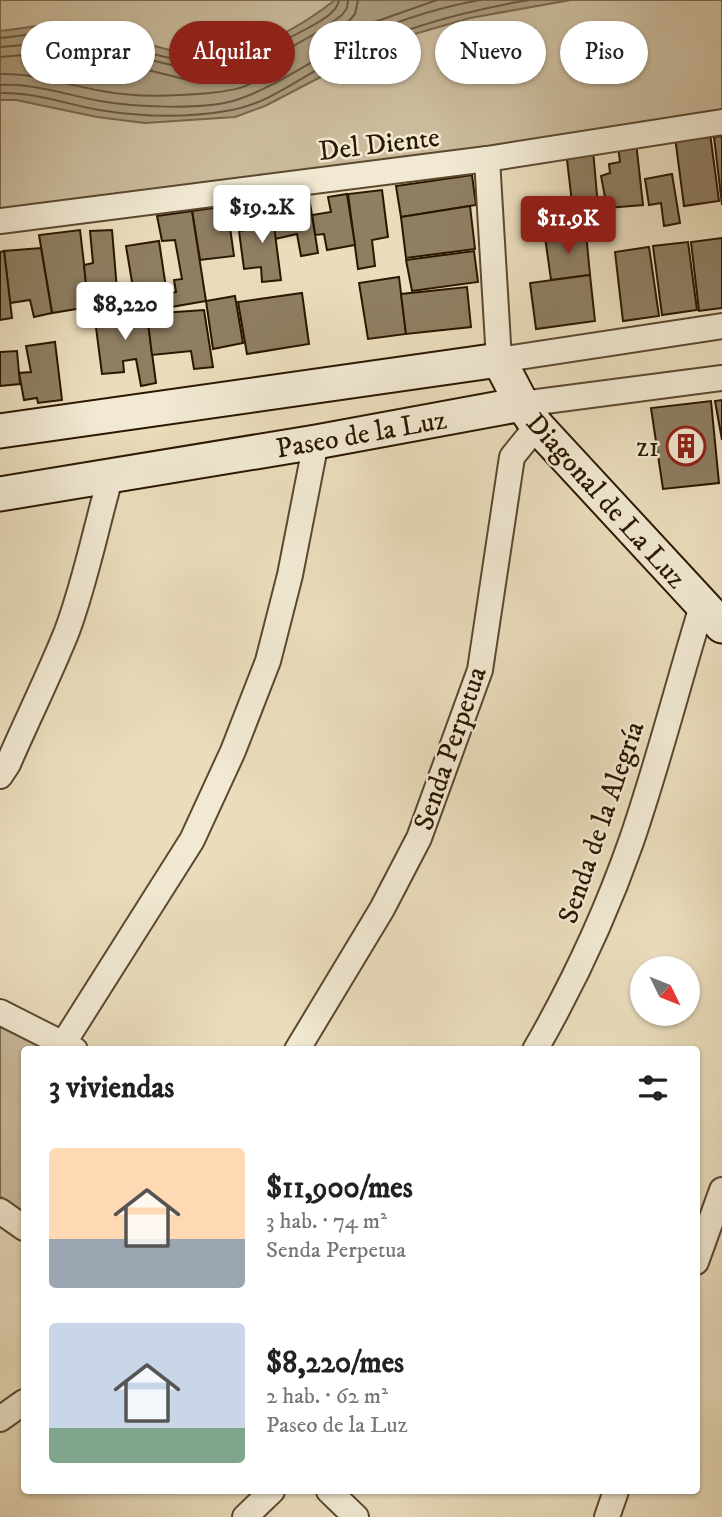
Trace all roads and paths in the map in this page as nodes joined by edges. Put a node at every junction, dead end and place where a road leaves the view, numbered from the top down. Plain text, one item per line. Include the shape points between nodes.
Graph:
1 (722, 122) edge
2 (487, 159) junction
3 (0, 221) edge
4 (722, 326) edge
5 (499, 360) junction
6 (722, 378) edge
7 (530, 415) junction
8 (0, 431) edge
9 (316, 442) junction
10 (111, 475) junction
11 (0, 494) edge
12 (712, 616) edge
13 (0, 776) edge
14 (0, 1012) edge
15 (67, 1046) edge
16 (70, 1046) edge
17 (299, 1046) edge
18 (537, 1046) edge
19 (722, 1190) edge
20 (0, 1211) edge
21 (21, 1226) edge
22 (700, 1251) edge
23 (21, 1404) edge
24 (0, 1419) edge
25 (269, 1494) edge
26 (332, 1494) edge
27 (615, 1494) edge
28 (245, 1517) edge
29 (356, 1517) edge
30 (607, 1517) edge

1 - 2 street, Del Diente
2 - 3 street, Del Diente
2 - 5 street
4 - 5 street, Paseo de la Luz
5 - 7 street
5 - 8 street, Paseo de la Luz
6 - 7 street, Paseo de la Luz
7 - 9 street, Paseo de la Luz
7 - 12 street, Diagonal de La Luz
7 - 17 street, Senda Perpetua via 512,457 480,670 419,838
9 - 10 street, Paseo de la Luz
9 - 16 street via 268,661 233,751 192,840
10 - 11 street, Paseo de la Luz
10 - 13 street via 67,631
12 - 18 street, Senda de la Alegría via 631,842 594,933
14 - 15 street
19 - 22 street
20 - 21 street
23 - 24 street
25 - 28 street
26 - 29 street
27 - 30 street

